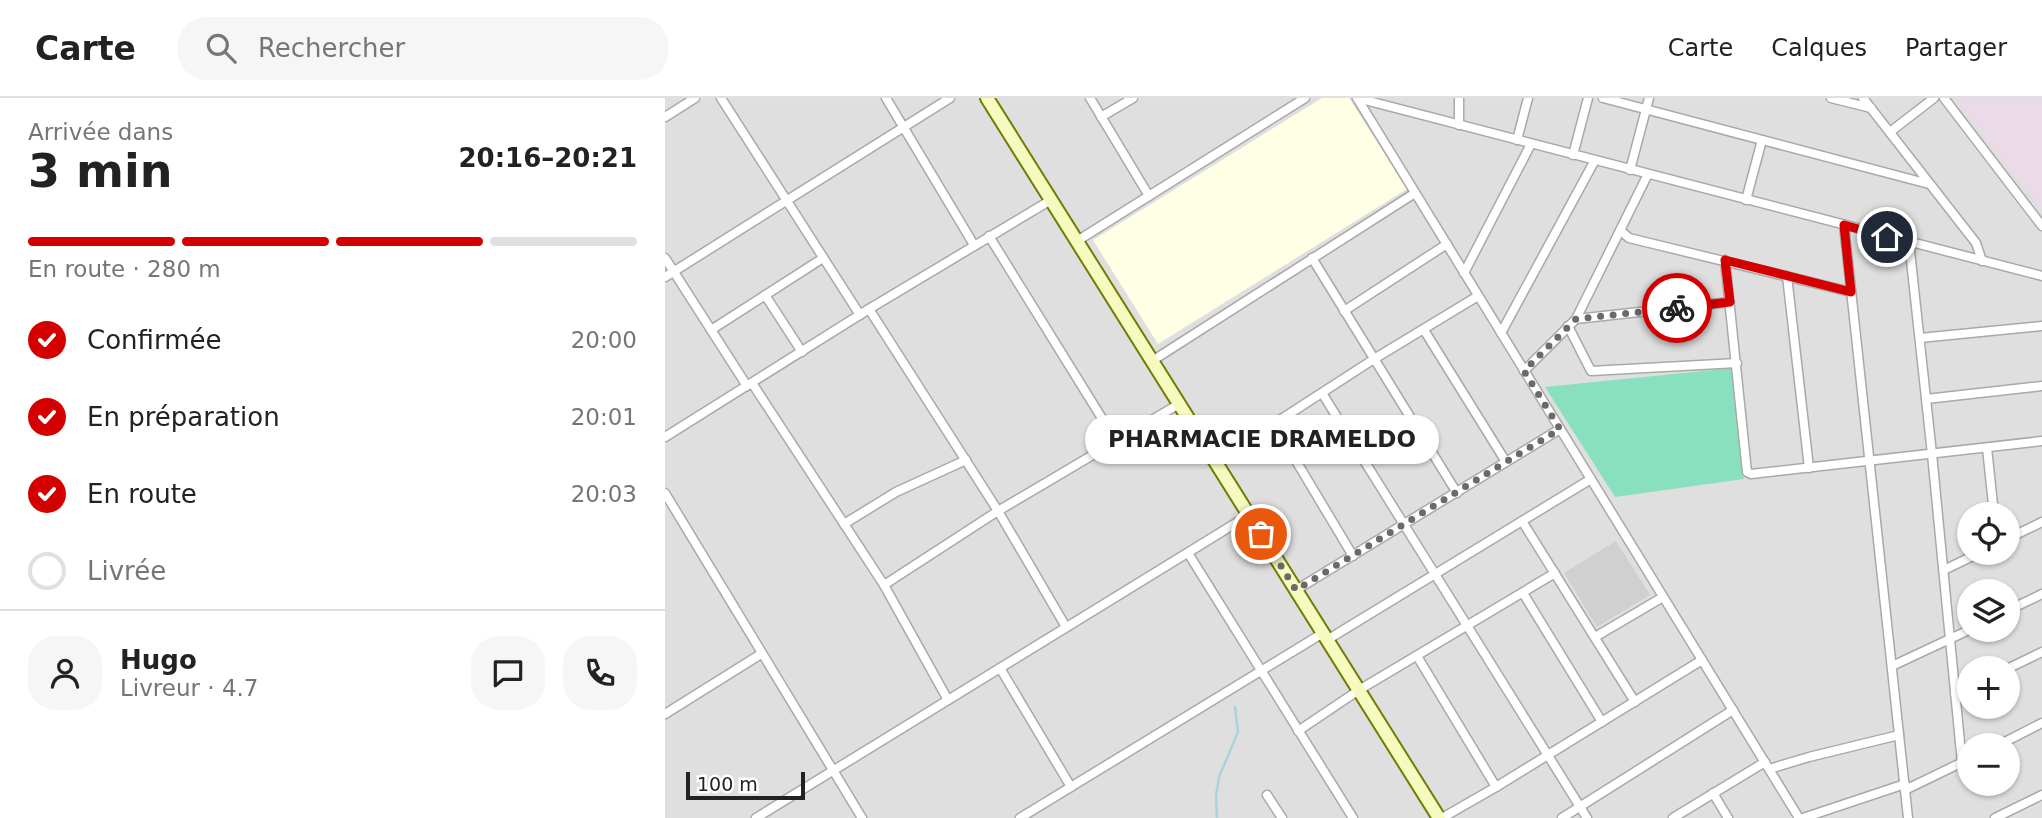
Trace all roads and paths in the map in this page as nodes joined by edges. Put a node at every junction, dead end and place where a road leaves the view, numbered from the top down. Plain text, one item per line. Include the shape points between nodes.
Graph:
1 (695, 98) edge
2 (721, 98) edge
3 (886, 98) edge
4 (950, 98) edge
5 (988, 98) edge
6 (1090, 98) edge
7 (1133, 98) edge
8 (1305, 98) edge
9 (1357, 98) edge
10 (1459, 98) edge
11 (1528, 98) edge
12 (1588, 98) edge
13 (1603, 98) edge
14 (1649, 98) edge
15 (1831, 98) edge
16 (1863, 98) edge
17 (1934, 98) edge
18 (1944, 98) edge
19 (1871, 108) junction
20 (1646, 109) junction
21 (665, 117) edge
22 (1101, 117) junction
23 (1459, 125) junction
24 (904, 127) junction
25 (1890, 132) junction
26 (1517, 140) junction
27 (1762, 140) junction
28 (1531, 144) junction
29 (1573, 155) junction
30 (1595, 160) junction
31 (1630, 170) junction
32 (1648, 174) junction
33 (1929, 184) junction
34 (1415, 193) junction
35 (1149, 196) junction
36 (1051, 200) junction
37 (1746, 200) junction
38 (787, 201) junction
39 (1844, 225) junction
40 (2042, 225) edge
41 (1621, 231) junction
42 (989, 236) junction
43 (1077, 241) junction
44 (1909, 242) junction
45 (1447, 244) junction
46 (974, 245) junction
47 (665, 258) edge
48 (824, 258) junction
49 (1312, 258) junction
50 (1725, 260) junction
51 (1982, 261) junction
52 (674, 272) junction
53 (1464, 273) junction
54 (1787, 276) junction
55 (2042, 276) edge
56 (665, 277) edge
57 (1851, 292) junction
58 (765, 295) junction
59 (1478, 296) junction
60 (1730, 302) junction
61 (869, 309) junction
62 (1344, 311) junction
63 (860, 315) junction
64 (1576, 319) junction
65 (1568, 326) junction
66 (2042, 326) edge
67 (711, 330) junction
68 (1424, 330) junction
69 (1501, 333) junction
70 (1920, 338) junction
71 (801, 352) junction
72 (1374, 359) junction
73 (1152, 361) junction
74 (1737, 363) junction
75 (1524, 371) junction
76 (749, 385) junction
77 (2042, 386) edge
78 (1322, 393) junction
79 (1926, 399) junction
80 (1179, 404) junction
81 (1274, 424) junction
82 (1560, 429) junction
83 (665, 437) edge
84 (1116, 441) junction
85 (2042, 441) edge
86 (1987, 448) junction
87 (1932, 454) junction
88 (966, 460) junction
89 (1870, 461) junction
90 (1215, 462) junction
91 (1506, 462) junction
92 (1809, 468) junction
93 (1591, 479) junction
94 (1457, 493) junction
95 (665, 494) edge
96 (1993, 502) edge
97 (998, 511) junction
98 (1249, 515) junction
99 (1522, 521) junction
100 (2042, 522) edge
101 (844, 524) junction
102 (1404, 525) junction
103 (2020, 533) edge
104 (1188, 553) junction
105 (1353, 556) junction
106 (1957, 564) edge
107 (1944, 570) junction
108 (1555, 573) junction
109 (1435, 574) junction
110 (884, 584) junction
111 (1296, 590) junction
112 (1523, 593) junction
113 (2042, 594) edge
114 (1663, 597) junction
115 (2020, 605) edge
116 (1468, 627) junction
117 (1066, 628) junction
118 (1325, 636) junction
119 (1957, 636) edge
120 (1595, 637) junction
121 (1950, 639) junction
122 (2042, 652) edge
123 (761, 654) junction
124 (1417, 656) junction
125 (1702, 660) junction
126 (2020, 663) edge
127 (1892, 666) junction
128 (1000, 668) junction
129 (1261, 670) junction
130 (1359, 690) junction
131 (1955, 694) joint
132 (949, 700) junction
133 (1635, 702) junction
134 (1733, 710) junction
135 (665, 714) edge
136 (1602, 722) junction
137 (2042, 723) edge
138 (1298, 730) junction
139 (1961, 733) edge
140 (2020, 734) edge
141 (1899, 735) junction
142 (1548, 756) junction
143 (1957, 764) edge
144 (1767, 765) junction
145 (833, 771) junction
146 (1071, 787) junction
147 (1496, 787) junction
148 (1905, 787) junction
149 (1713, 793) junction
150 (1267, 795) dead end
151 (2042, 795) edge
152 (1580, 807) junction
153 (756, 818) edge
154 (862, 818) edge
155 (1020, 818) edge
156 (1282, 818) edge
157 (1353, 818) edge
158 (1440, 818) edge
159 (1562, 818) edge
160 (1587, 818) edge
161 (1673, 818) edge
162 (1728, 818) edge
163 (1801, 818) edge
164 (1908, 818) edge
165 (1995, 818) edge

1 - 21 street
2 - 38 street
3 - 24 street
4 - 24 street
5 - 36 main road
6 - 22 street
7 - 22 street
8 - 35 street
9 - 23 street
9 - 34 street
10 - 23 street
11 - 26 street
12 - 29 street
13 - 20 street
14 - 20 street
15 - 19 street
16 - 19 street
17 - 25 street
18 - 40 street
19 - 25 street
20 - 27 street
20 - 31 street
22 - 35 street
23 - 26 street
24 - 38 street
24 - 46 street
25 - 33 street
26 - 28 street
27 - 33 street
27 - 37 street
28 - 29 street
28 - 53 street
29 - 30 street
30 - 31 street
30 - 69 street
31 - 32 street
32 - 37 street
32 - 41 street
33 - 51 street via 1976,243
34 - 45 street
34 - 49 street
35 - 43 street
36 - 42 street
36 - 43 main road
37 - 39 street
38 - 48 street
38 - 52 street
39 - 44 street
39 - 57 street
41 - 50 street via 1629,238
41 - 64 street
42 - 46 street
42 - 84 street
43 - 73 main road
44 - 51 street
44 - 70 street
45 - 53 street
45 - 62 street
46 - 61 street
47 - 52 street
48 - 58 street
48 - 63 street
49 - 62 street
49 - 73 street
50 - 54 street
50 - 60 street
51 - 55 street
52 - 56 street
52 - 67 street
53 - 59 street
54 - 57 street
54 - 92 street
57 - 89 street
58 - 67 street
58 - 71 street
59 - 68 street
59 - 69 street
60 - 64 street
60 - 74 street
61 - 63 street
61 - 88 street
62 - 72 street
63 - 71 street
64 - 65 street
65 - 74 street via 1591,371
65 - 75 street
66 - 70 street
67 - 76 street
68 - 72 street
68 - 91 street
69 - 75 street
70 - 79 street
71 - 76 street
72 - 78 street
72 - 94 street
73 - 80 main road
74 - 92 street via 1748,472
75 - 82 street
76 - 83 street
76 - 101 street
77 - 79 street
78 - 81 street
78 - 102 street
79 - 87 street
80 - 84 street
80 - 90 main road
81 - 90 street
81 - 105 street
82 - 91 street
82 - 93 street
84 - 97 street
85 - 86 street
86 - 87 street
86 - 96 street
87 - 89 street
87 - 107 street
88 - 97 street
88 - 101 street via 896,492
89 - 92 street
89 - 127 street
90 - 98 main road
91 - 94 street
93 - 99 street
93 - 114 street
94 - 102 street
95 - 123 street
97 - 110 street
97 - 117 street
98 - 104 street
98 - 111 main road
99 - 108 street
99 - 109 street
100 - 103 street
101 - 110 street
102 - 105 street
102 - 109 street
104 - 117 street
104 - 129 street
105 - 111 street
106 - 107 street
107 - 121 street
108 - 112 street
108 - 120 street
109 - 116 street
109 - 118 street
110 - 132 street
111 - 118 main road
112 - 116 street
112 - 136 street
113 - 115 street
114 - 120 street
114 - 125 street
116 - 124 street
116 - 142 street
117 - 128 street
118 - 129 street
118 - 130 main road
119 - 121 street
120 - 133 street
121 - 127 street
121 - 131 street
122 - 126 street
123 - 135 street
123 - 145 street
124 - 130 street
124 - 147 street
125 - 133 street
125 - 134 street
127 - 141 street
128 - 132 street
128 - 146 street
129 - 138 street
129 - 146 street
130 - 138 street
130 - 158 main road
131 - 139 street
132 - 145 street
133 - 136 street
134 - 144 street
134 - 152 street
136 - 142 street
137 - 140 street
138 - 157 street
141 - 144 street
141 - 148 street
142 - 147 street
142 - 152 street
143 - 148 street
144 - 149 street
144 - 163 street
145 - 153 street
145 - 154 street
146 - 155 street
147 - 158 street
148 - 163 street
148 - 164 street
149 - 161 street
149 - 162 street
150 - 156 street
151 - 165 street
152 - 159 street
152 - 160 street

